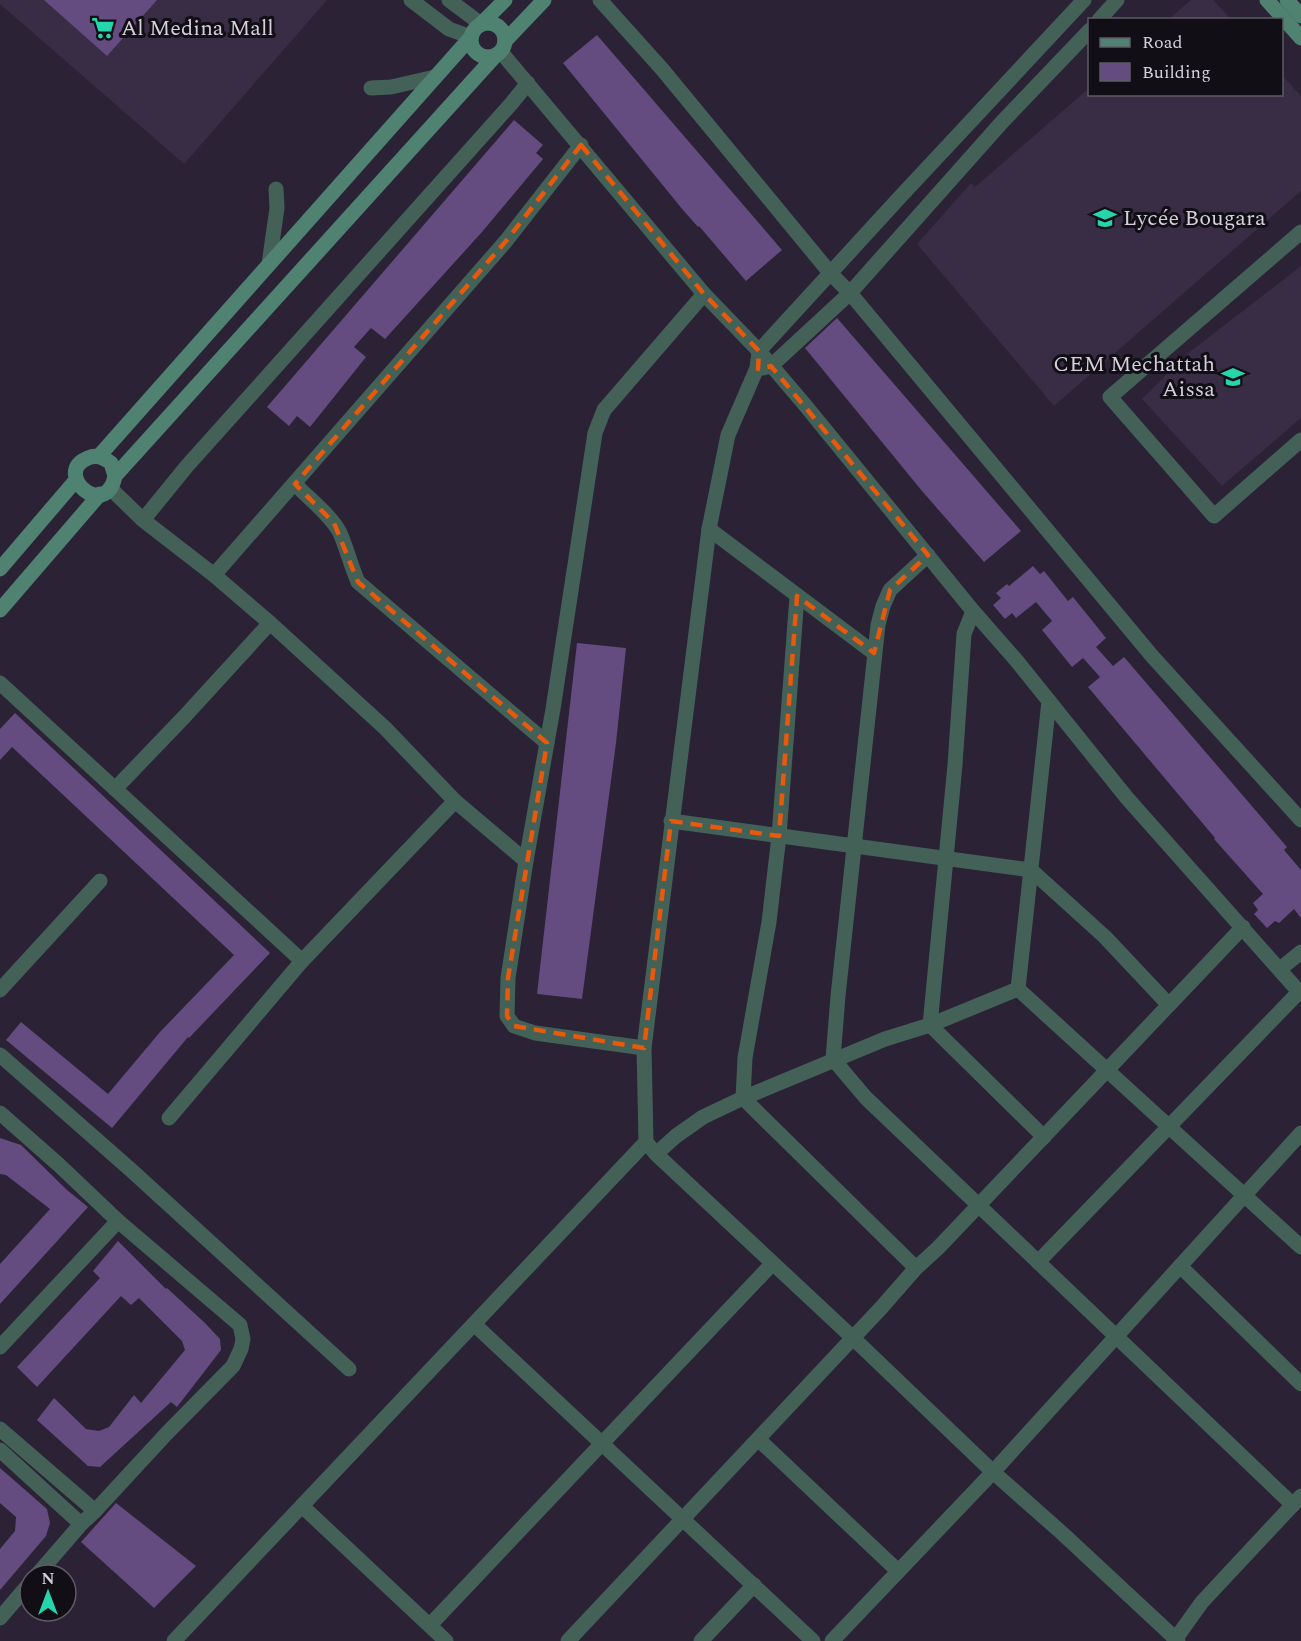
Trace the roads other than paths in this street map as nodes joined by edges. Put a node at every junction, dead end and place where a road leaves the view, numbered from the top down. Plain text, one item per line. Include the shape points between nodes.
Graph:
1 (411, 0) edge
2 (449, 0) edge
3 (505, 0) edge
4 (544, 0) edge
5 (600, 0) edge
6 (1084, 0) edge
7 (1117, 0) edge
8 (1267, 0) edge
9 (1287, 0) edge
10 (1301, 16) edge
11 (1101, 18) edge
12 (481, 24) junction
13 (1088, 31) edge
14 (471, 37) junction
15 (1301, 38) edge
16 (501, 49) junction
17 (435, 77) junction
18 (528, 83) junction
19 (371, 88) dead end
20 (581, 146) junction
21 (276, 189) dead end
22 (1301, 232) edge
23 (269, 264) junction
24 (831, 273) junction
25 (850, 293) junction
26 (704, 294) junction
27 (759, 351) junction
28 (764, 367) junction
29 (1301, 440) edge
30 (99, 456) junction
31 (76, 480) junction
32 (295, 484) junction
33 (108, 486) junction
34 (143, 520) junction
35 (709, 529) junction
36 (928, 555) junction
37 (0, 569) edge
38 (214, 575) junction
39 (797, 596) junction
40 (0, 610) edge
41 (973, 611) junction
42 (270, 623) junction
43 (874, 653) junction
44 (0, 683) edge
45 (1049, 701) junction
46 (547, 743) junction
47 (115, 789) junction
48 (455, 801) junction
49 (1301, 819) edge
50 (671, 821) junction
51 (779, 836) junction
52 (855, 846) junction
53 (945, 857) junction
54 (526, 861) junction
55 (1031, 870) junction
56 (100, 881) dead end
57 (1243, 927) junction
58 (1301, 952) edge
59 (302, 961) junction
60 (1280, 969) junction
61 (1018, 989) junction
62 (0, 990) edge
63 (1300, 993) edge
64 (1169, 1005) junction
65 (930, 1025) junction
66 (644, 1048) junction
67 (0, 1055) edge
68 (833, 1059) junction
69 (1107, 1070) junction
70 (743, 1098) junction
71 (0, 1113) edge
72 (169, 1118) dead end
73 (1169, 1127) junction
74 (1301, 1133) edge
75 (1044, 1137) junction
76 (651, 1148) junction
77 (1244, 1195) junction
78 (978, 1206) junction
79 (118, 1221) junction
80 (1301, 1247) edge
81 (1038, 1262) junction
82 (772, 1264) junction
83 (1180, 1266) junction
84 (916, 1268) junction
85 (474, 1324) junction
86 (1116, 1337) junction
87 (854, 1338) junction
88 (0, 1347) edge
89 (349, 1369) dead end
90 (1301, 1384) edge
91 (0, 1429) edge
92 (758, 1439) junction
93 (602, 1443) junction
94 (0, 1450) edge
95 (993, 1472) junction
96 (1297, 1500) edge
97 (302, 1506) junction
98 (95, 1511) junction
99 (683, 1519) junction
100 (81, 1524) junction
101 (47, 1563) edge
102 (898, 1571) junction
103 (754, 1586) junction
104 (18, 1597) edge
105 (0, 1618) edge
106 (429, 1625) junction
107 (1176, 1640) edge
108 (174, 1641) edge
109 (446, 1641) edge
110 (568, 1641) edge
111 (701, 1641) edge
112 (813, 1641) edge
113 (832, 1641) edge

1 - 14 street via 449,29
2 - 12 street
3 - 12 main road
4 - 16 main road
5 - 24 street
6 - 24 street
7 - 11 street
8 - 15 main road
9 - 10 main road
12 - 14 main road
12 - 16 main road via 498,27 504,35
13 - 25 street
14 - 16 main road via 472,48 480,56 491,57
14 - 17 main road
16 - 18 street
16 - 33 main road
17 - 19 street
17 - 23 main road
18 - 20 street
18 - 34 street
20 - 26 street
20 - 32 street via 506,241
21 - 23 street
22 - 29 street via 1110,397 1214,516
23 - 30 main road
24 - 25 street
24 - 27 street
25 - 28 street
25 - 49 street via 1152,656
26 - 27 street
26 - 46 street via 604,410 595,433
27 - 28 street
28 - 35 street via 728,435
28 - 36 street
30 - 31 main road via 81,462
30 - 33 main road via 111,463
31 - 33 main road via 88,493
31 - 37 main road
32 - 38 street
32 - 46 street via 340,533 358,582
33 - 34 street
33 - 40 main road
34 - 38 street
35 - 39 street
35 - 50 street
36 - 41 street
36 - 43 street via 891,590 883,606
38 - 42 street
39 - 43 street
39 - 51 street
41 - 45 street
41 - 53 street via 964,634
42 - 47 street
42 - 48 street via 385,728
43 - 52 street
44 - 47 street
45 - 55 street
45 - 57 street via 1127,798
46 - 54 street
47 - 59 street
48 - 54 street
48 - 59 street
50 - 51 street
50 - 66 street
51 - 52 street
51 - 70 street via 770,922 745,1058
52 - 53 street
52 - 68 street
53 - 55 street
53 - 65 street
54 - 66 street via 508,978 507,1016 514,1026 535,1033
55 - 61 street
55 - 64 street via 1105,937
56 - 62 street
57 - 60 street
57 - 64 street
58 - 60 street
59 - 72 street
60 - 63 street
61 - 65 street
61 - 69 street
63 - 73 street
64 - 69 street
65 - 68 street
65 - 75 street
66 - 76 street
67 - 89 street
68 - 70 street
68 - 78 street via 866,1098
69 - 73 street
69 - 75 street
70 - 76 street
70 - 84 street
71 - 79 street
73 - 77 street
73 - 81 street
74 - 77 street
75 - 78 street
76 - 82 street
76 - 85 street
77 - 80 street
77 - 83 street
78 - 81 street
78 - 84 street
79 - 88 street
79 - 98 street via 240,1326 243,1338 233,1366
81 - 86 street
82 - 87 street
82 - 93 street
83 - 86 street
83 - 90 street
84 - 87 street
85 - 93 street
85 - 97 street
86 - 95 street
86 - 96 street
87 - 92 street
87 - 95 street
91 - 98 street
92 - 99 street
92 - 102 street
93 - 99 street
93 - 106 street
94 - 100 street
95 - 102 street
95 - 107 street
96 - 107 street via 1202,1602
97 - 106 street
97 - 108 street
98 - 100 street
99 - 103 street
99 - 110 street
100 - 101 street
102 - 113 street
103 - 111 street
103 - 112 street
104 - 105 street
106 - 109 street

